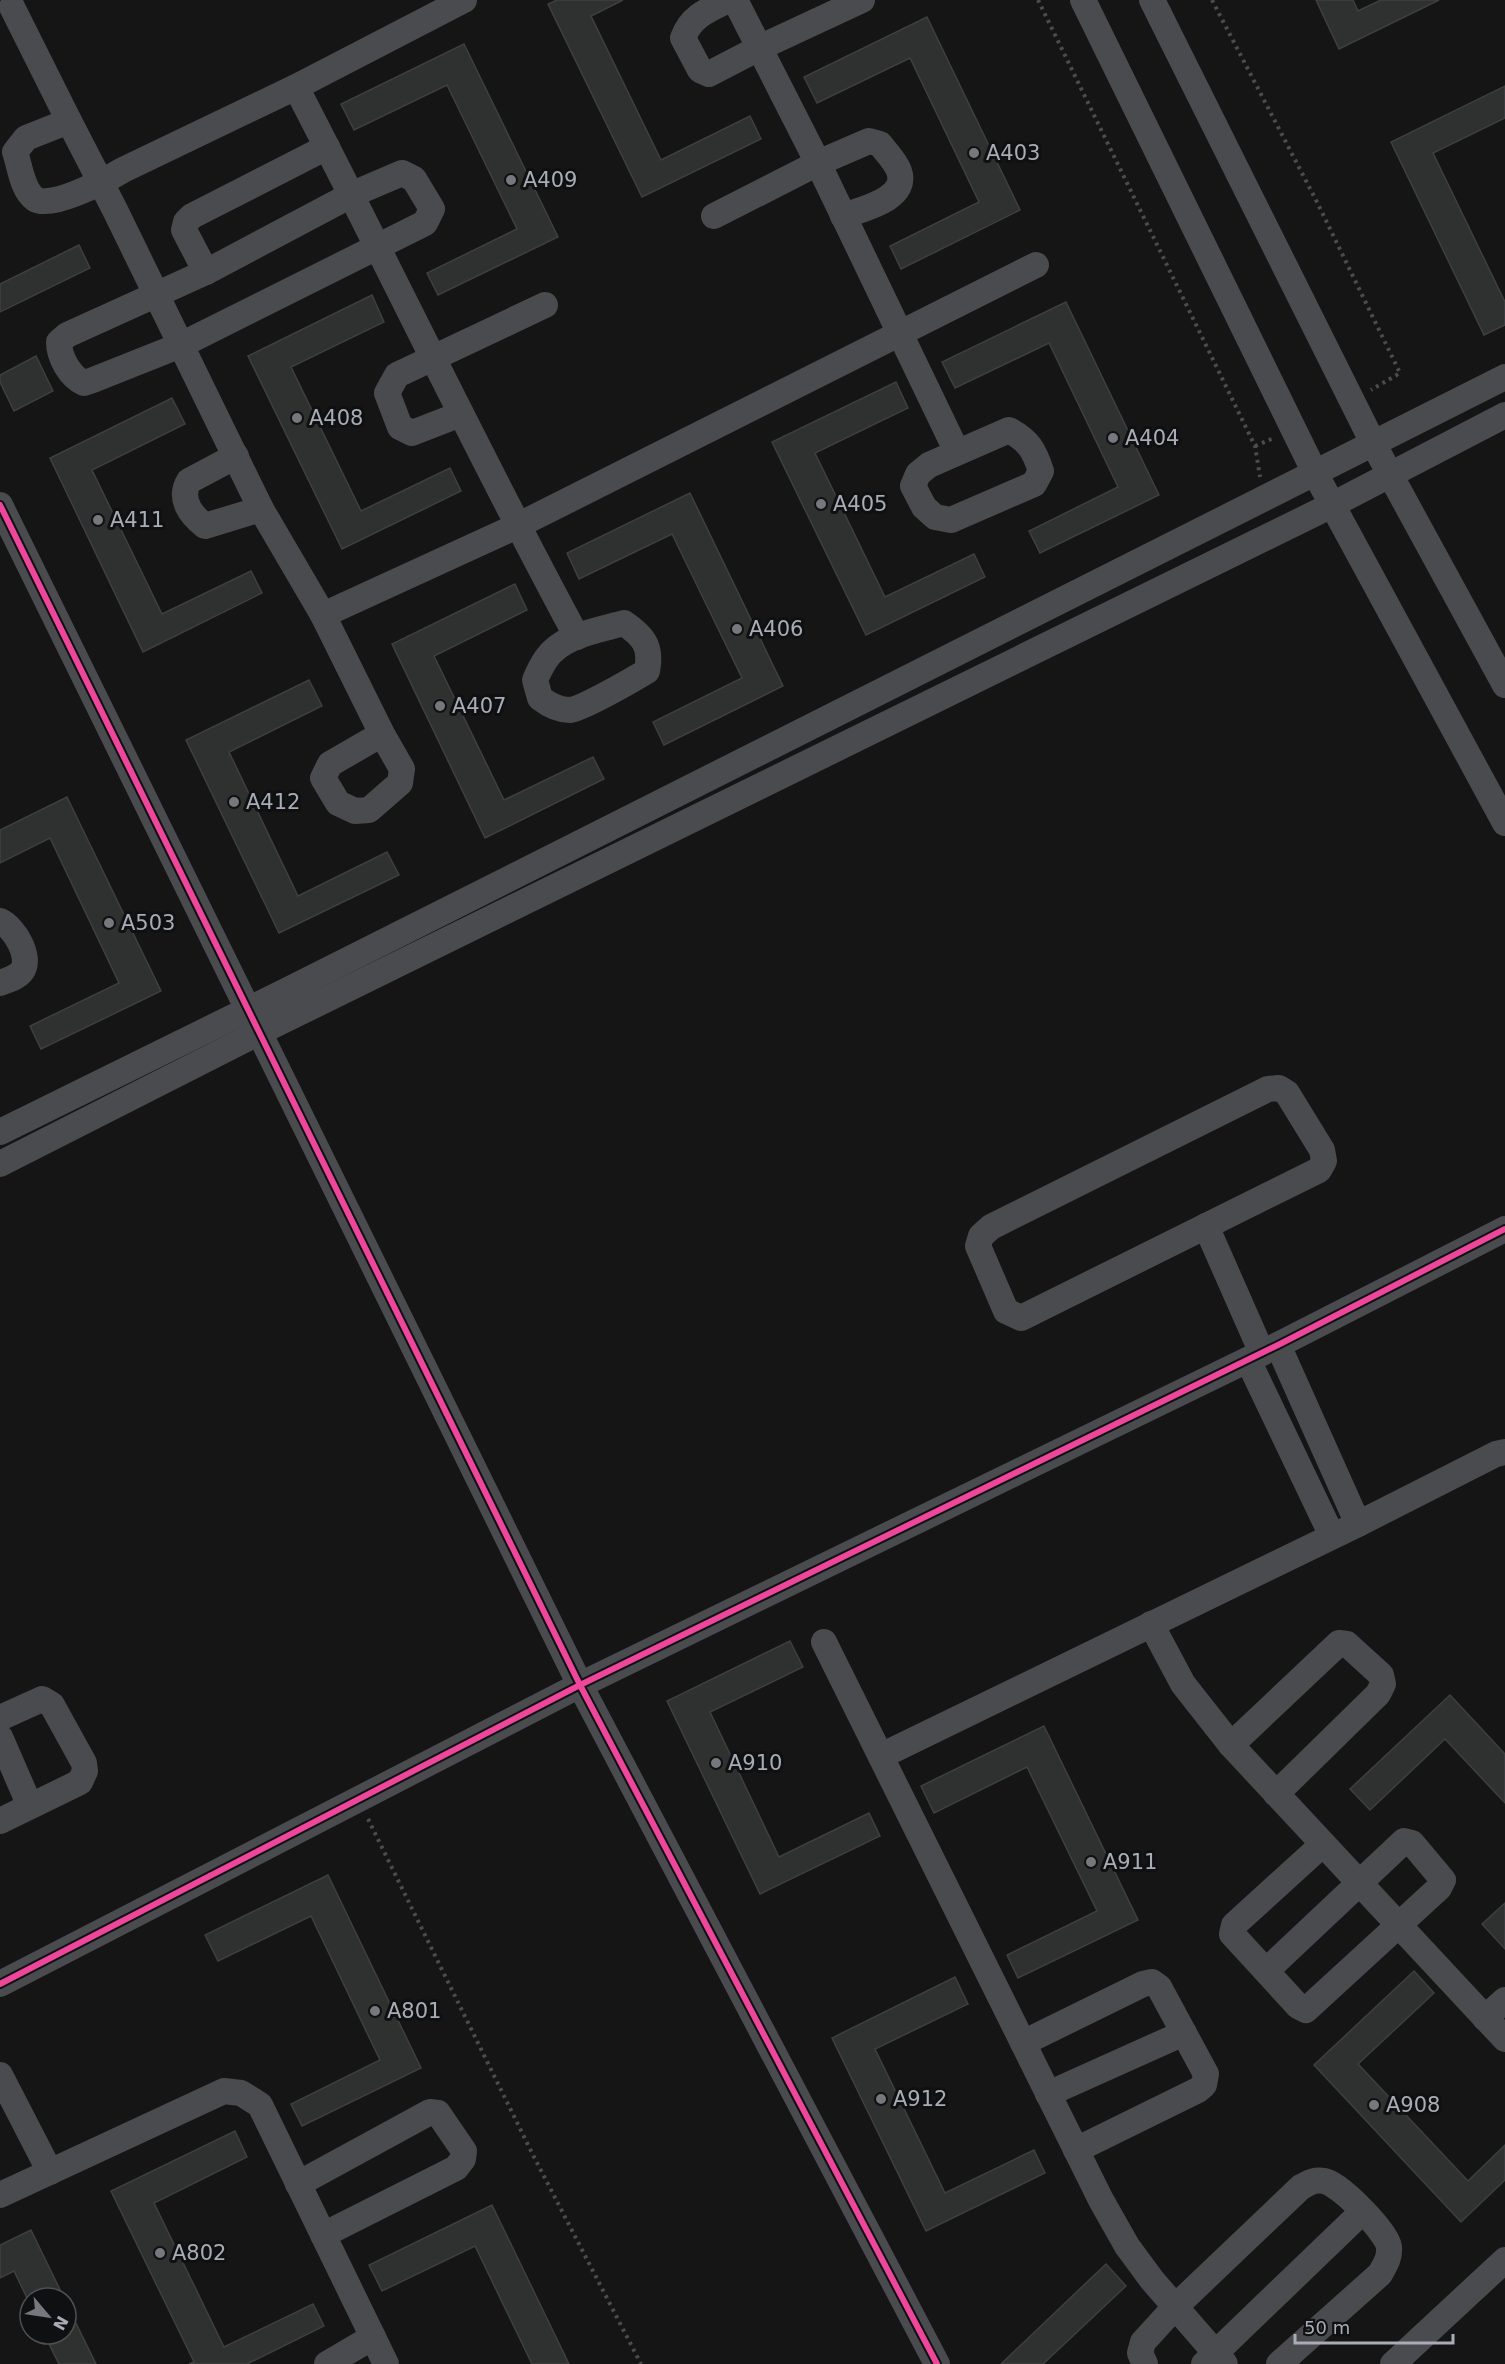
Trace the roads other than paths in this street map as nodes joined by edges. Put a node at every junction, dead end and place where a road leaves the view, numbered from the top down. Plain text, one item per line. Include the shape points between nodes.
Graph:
1 (464, 0) edge
2 (729, 0) edge
3 (735, 0) edge
4 (862, 0) edge
5 (1083, 0) edge
6 (1152, 0) edge
7 (12, 7) edge
8 (759, 48) junction
9 (296, 87) junction
10 (69, 121) junction
11 (327, 147) junction
12 (818, 163) junction
13 (101, 184) junction
14 (352, 194) junction
15 (714, 216) dead end
16 (843, 216) junction
17 (377, 247) junction
18 (1036, 265) dead end
19 (206, 272) junction
20 (155, 295) junction
21 (546, 305) dead end
22 (901, 332) junction
23 (181, 345) junction
24 (433, 359) junction
25 (1505, 377) edge
26 (461, 414) junction
27 (1505, 415) edge
28 (1374, 445) junction
29 (957, 452) junction
30 (236, 456) junction
31 (1315, 473) junction
32 (1389, 475) junction
33 (0, 505) edge
34 (1332, 505) junction
35 (261, 509) junction
36 (517, 526) junction
37 (323, 615) junction
38 (578, 637) dead end
39 (1505, 685) edge
40 (382, 734) dead end
41 (1505, 823) edge
42 (0, 921) edge
43 (0, 983) edge
44 (248, 1008) junction
45 (260, 1032) junction
46 (0, 1132) edge
47 (0, 1164) edge
48 (1206, 1226) junction
49 (1505, 1229) edge
50 (1263, 1353) junction
51 (1505, 1452) edge
52 (1358, 1524) junction
53 (1332, 1536) junction
54 (1151, 1624) junction
55 (824, 1642) dead end
56 (580, 1685) junction
57 (0, 1718) edge
58 (0, 1737) edge
59 (1231, 1745) junction
60 (881, 1756) junction
61 (1276, 1794) junction
62 (30, 1806) junction
63 (0, 1821) edge
64 (1323, 1844) junction
65 (1359, 1883) junction
66 (1399, 1926) junction
67 (1266, 1971) junction
68 (0, 1984) edge
69 (1505, 2000) edge
70 (1485, 2018) junction
71 (1184, 2033) junction
72 (1505, 2038) edge
73 (1023, 2043) junction
74 (0, 2075) edge
75 (1048, 2094) junction
76 (1076, 2150) junction
77 (50, 2172) junction
78 (298, 2184) junction
79 (0, 2195) edge
80 (1362, 2212) junction
81 (323, 2235) junction
82 (1505, 2260) edge
83 (1175, 2307) junction
84 (373, 2337) junction
85 (1215, 2360) edge
86 (327, 2364) edge
87 (386, 2364) edge
88 (937, 2364) edge
89 (1145, 2364) edge
90 (1279, 2364) edge
91 (1393, 2364) edge

1 - 9 street
2 - 8 street via 696,16 687,27 683,38 693,59 700,70 709,74
3 - 8 street
4 - 8 street
5 - 31 street
6 - 28 street
7 - 10 street
8 - 12 street
9 - 11 street
9 - 13 street
10 - 13 street
10 - 13 street via 26,138 15,152 26,188 36,200 47,202
11 - 14 street
11 - 19 street via 186,222 184,230
12 - 15 street
12 - 16 street
12 - 16 street via 869,141 880,144 900,172 894,196
13 - 20 street
14 - 17 street
14 - 17 street via 402,173 414,179 432,209 425,223
14 - 19 street
16 - 22 street
17 - 23 street
17 - 24 street
18 - 22 street
19 - 20 street
20 - 23 street
20 - 23 street via 67,335 59,342 59,352 76,380 84,383
21 - 24 street
22 - 29 street
22 - 36 street
23 - 30 street
24 - 26 street
24 - 26 street via 397,375 387,393 400,427 412,433
25 - 28 street
26 - 36 street
27 - 32 street
28 - 31 street
28 - 32 street
29 - 29 street via 1009,430 1025,439 1041,471 1034,484 951,520 935,518 924,507 914,486 923,470
30 - 35 street
30 - 35 street via 189,481 184,489 186,502 194,518 205,526
31 - 34 street
31 - 44 street
32 - 34 street
32 - 39 street
33 - 44 street
34 - 41 street
34 - 45 street
35 - 37 street
36 - 37 street
36 - 38 street
37 - 40 street
42 - 43 street via 13,931 25,957 20,974
44 - 45 street
44 - 46 street
45 - 47 street
45 - 56 street
48 - 48 street via 1021,1318 1006,1311 978,1246 981,1236 991,1227 1268,1089 1279,1088 1287,1093 1322,1150 1324,1161 1318,1170
48 - 50 street
49 - 50 street
50 - 52 street
50 - 53 street
50 - 56 street
51 - 52 street
52 - 53 street
53 - 54 street
54 - 59 street via 1183,1684
54 - 60 street
55 - 60 street
56 - 68 street
56 - 88 street
57 - 62 street via 42,1699 52,1705 84,1763 80,1782
58 - 62 street
59 - 61 street
59 - 61 street via 1339,1643 1347,1644 1381,1675 1383,1684 1378,1694
60 - 73 street
61 - 64 street
62 - 63 street
64 - 65 street
64 - 67 street via 1234,1924 1232,1934
65 - 66 street
65 - 66 street via 1404,1841 1412,1843 1443,1880
65 - 67 street
66 - 67 street via 1306,2010
66 - 70 street
69 - 70 street
70 - 72 street
71 - 73 street via 1159,1987 1152,1982
71 - 75 street
71 - 76 street via 1206,2074 1204,2085
73 - 75 street
74 - 77 street
75 - 76 street
76 - 83 street via 1127,2246
77 - 78 street via 224,2091 241,2093 260,2105
77 - 79 street
78 - 81 street
78 - 81 street via 430,2112 438,2113 464,2151 456,2168
80 - 83 street via 1339,2188 1314,2180 1301,2187
80 - 85 street
80 - 90 street via 1389,2246 1388,2261 1380,2274
81 - 84 street
82 - 91 street
83 - 85 street
83 - 89 street via 1143,2342 1140,2354
84 - 86 street
84 - 87 street

